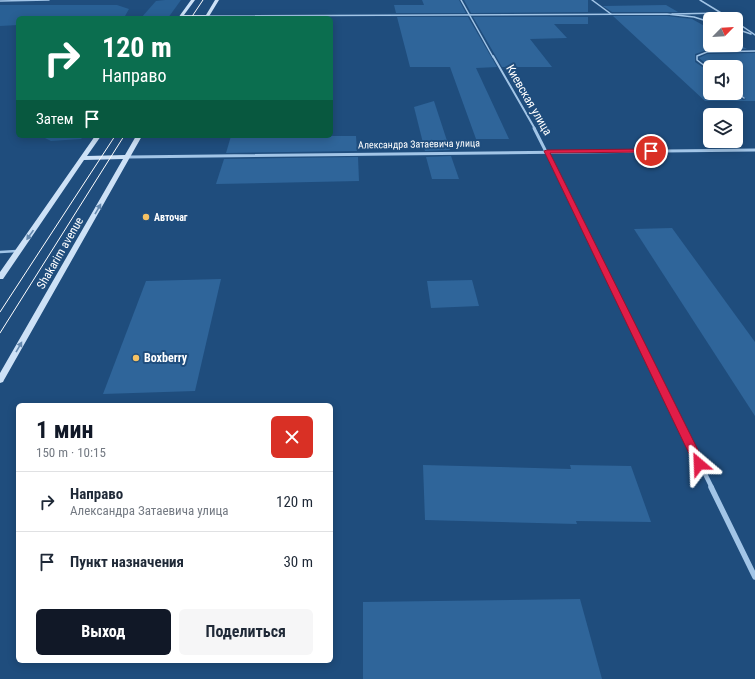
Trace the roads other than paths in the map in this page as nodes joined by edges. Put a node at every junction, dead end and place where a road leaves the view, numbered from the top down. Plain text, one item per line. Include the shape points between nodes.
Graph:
1 (49, 0) edge
2 (193, 0) edge
3 (217, 0) edge
4 (461, 0) edge
5 (592, 0) edge
6 (700, 0) edge
7 (0, 1) edge
8 (720, 12) edge
9 (703, 13) edge
10 (468, 14) junction
11 (611, 14) junction
12 (667, 14) junction
13 (181, 16) edge
14 (208, 16) edge
15 (294, 16) edge
16 (703, 20) edge
17 (743, 27) edge
18 (743, 31) edge
19 (755, 35) edge
20 (755, 51) edge
21 (703, 65) edge
22 (97, 138) edge
23 (138, 138) edge
24 (755, 150) edge
25 (547, 151) junction
26 (128, 157) junction
27 (83, 158) junction
28 (19, 251) junction
29 (0, 252) edge
30 (0, 277) edge
31 (0, 380) edge
32 (755, 577) edge

1 - 7 street
2 - 13 main road
3 - 14 main road
4 - 10 street, Киевская улица
5 - 11 street
6 - 8 street
9 - 12 lane
10 - 11 street
10 - 15 street
10 - 25 street, Киевская улица
11 - 12 street
12 - 16 street
17 - 19 street
18 - 19 street
20 - 21 lane via 707,52 697,56 697,60
22 - 27 main road
23 - 26 main road, Shakarim avenue
24 - 25 street, Александра Затаевича улица
25 - 26 street, Александра Затаевича улица
25 - 32 street, Киевская улица
26 - 27 main road, Александра Затаевича улица
31 -> 26 main road, Shakarim avenue
27 -> 28 main road
28 - 29 lane
28 - 30 main road

